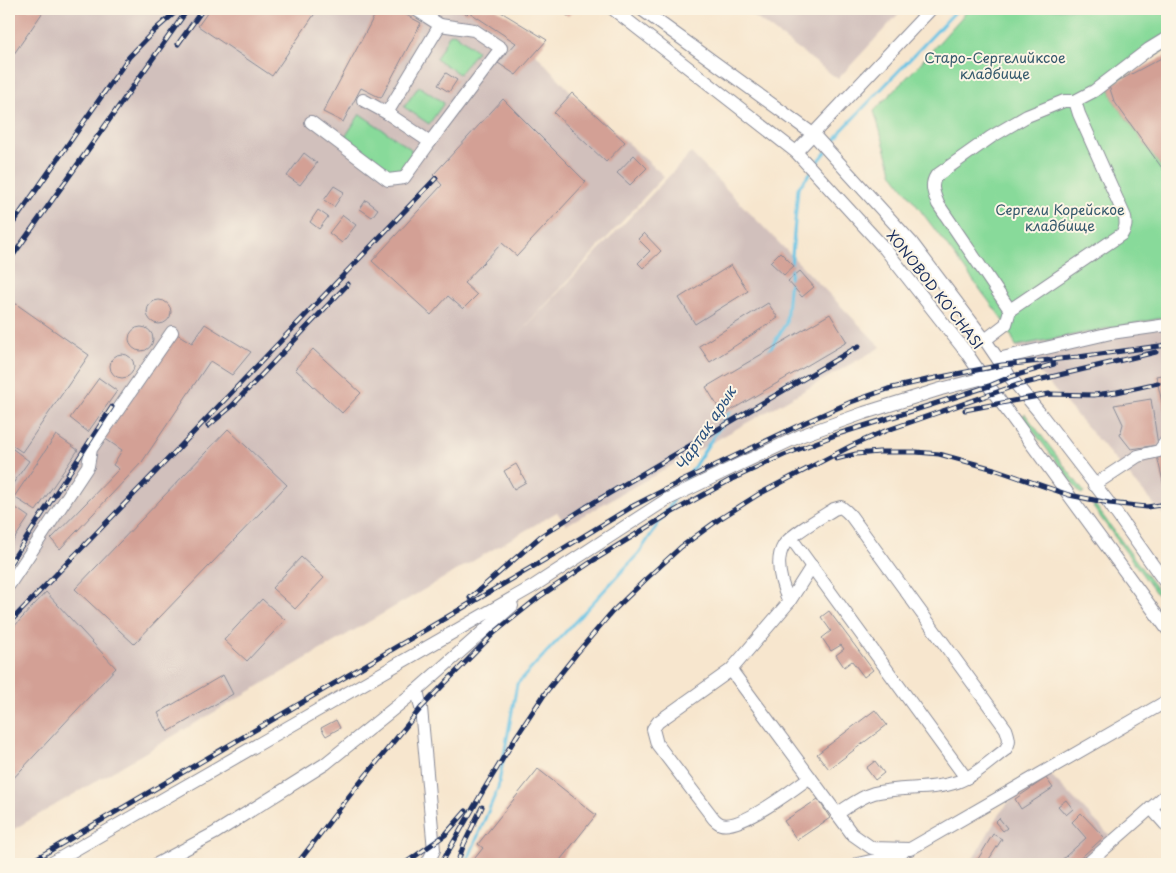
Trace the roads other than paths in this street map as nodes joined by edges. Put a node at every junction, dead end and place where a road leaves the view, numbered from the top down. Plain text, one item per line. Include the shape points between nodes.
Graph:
1 (415, 9) edge
2 (613, 9) edge
3 (635, 9) edge
4 (640, 9) edge
5 (931, 9) edge
6 (627, 20) junction
7 (440, 25) junction
8 (1167, 38) edge
9 (363, 100) dead end
10 (1075, 101) junction
11 (386, 114) junction
12 (311, 122) dead end
13 (813, 134) junction
14 (430, 142) junction
15 (796, 152) junction
16 (1010, 310) junction
17 (1167, 325) edge
18 (172, 332) dead end
19 (985, 340) junction
20 (998, 359) junction
21 (1007, 372) junction
22 (984, 378) junction
23 (1167, 440) edge
24 (1094, 485) junction
25 (791, 538) junction
26 (812, 566) junction
27 (1167, 584) edge
28 (9, 585) edge
29 (532, 588) junction
30 (789, 602) junction
31 (1167, 629) edge
32 (731, 670) junction
33 (417, 690) junction
34 (1167, 701) edge
35 (810, 777) junction
36 (966, 778) junction
37 (1167, 794) edge
38 (1151, 808) junction
39 (837, 814) junction
40 (1167, 826) edge
41 (910, 849) junction
42 (50, 864) edge
43 (157, 864) edge
44 (427, 864) edge
45 (857, 864) edge
46 (888, 864) edge
47 (1087, 864) edge

1 - 7 street
2 - 6 street, XONOBOD KO'CHASI
3 - 6 street
4 - 13 street, XONOBOD KO'CHASI
5 - 13 street
6 - 15 street, XONOBOD KO'CHASI
7 - 11 street
7 - 14 street via 474,30 501,48
8 - 10 street
9 - 11 street
10 - 16 street via 1126,226 1122,234
10 - 16 street via 1064,100 1027,116 991,137 933,181 938,204
11 - 14 street
12 - 14 street via 388,180 404,178
13 - 15 street
13 - 19 street, XONOBOD KO'CHASI via 912,242
15 - 22 street, XONOBOD KO'CHASI via 885,249
16 - 19 street via 1006,324
17 - 20 street via 1111,333
18 - 28 street via 91,449 88,466
19 - 20 street, XONOBOD KO'CHASI
20 - 21 street, XONOBOD KO'CHASI
21 - 22 street
21 - 24 street, XONOBOD KO'CHASI
22 - 29 street via 864,413 800,436 666,500
22 - 31 street, XONOBOD KO'CHASI
23 - 24 street via 1159,451 1138,456
24 - 27 street, XONOBOD KO'CHASI
25 - 26 street
25 - 30 street via 780,554 779,568
25 - 36 street via 834,509 841,507 851,516 1006,729 1009,745 1005,750
26 - 30 street
26 - 36 street
29 - 33 street
29 - 42 street
30 - 32 street
32 - 35 street
32 - 35 street via 658,722 653,729 657,744 721,824 729,824 763,810
33 - 43 street via 325,764 215,834
33 - 44 street via 434,850
34 - 41 street
35 - 39 street
36 - 39 street via 941,786 872,794
37 - 38 street
38 - 40 street
38 - 47 street
39 - 41 street via 852,834 872,848
41 - 45 street
41 - 46 street

